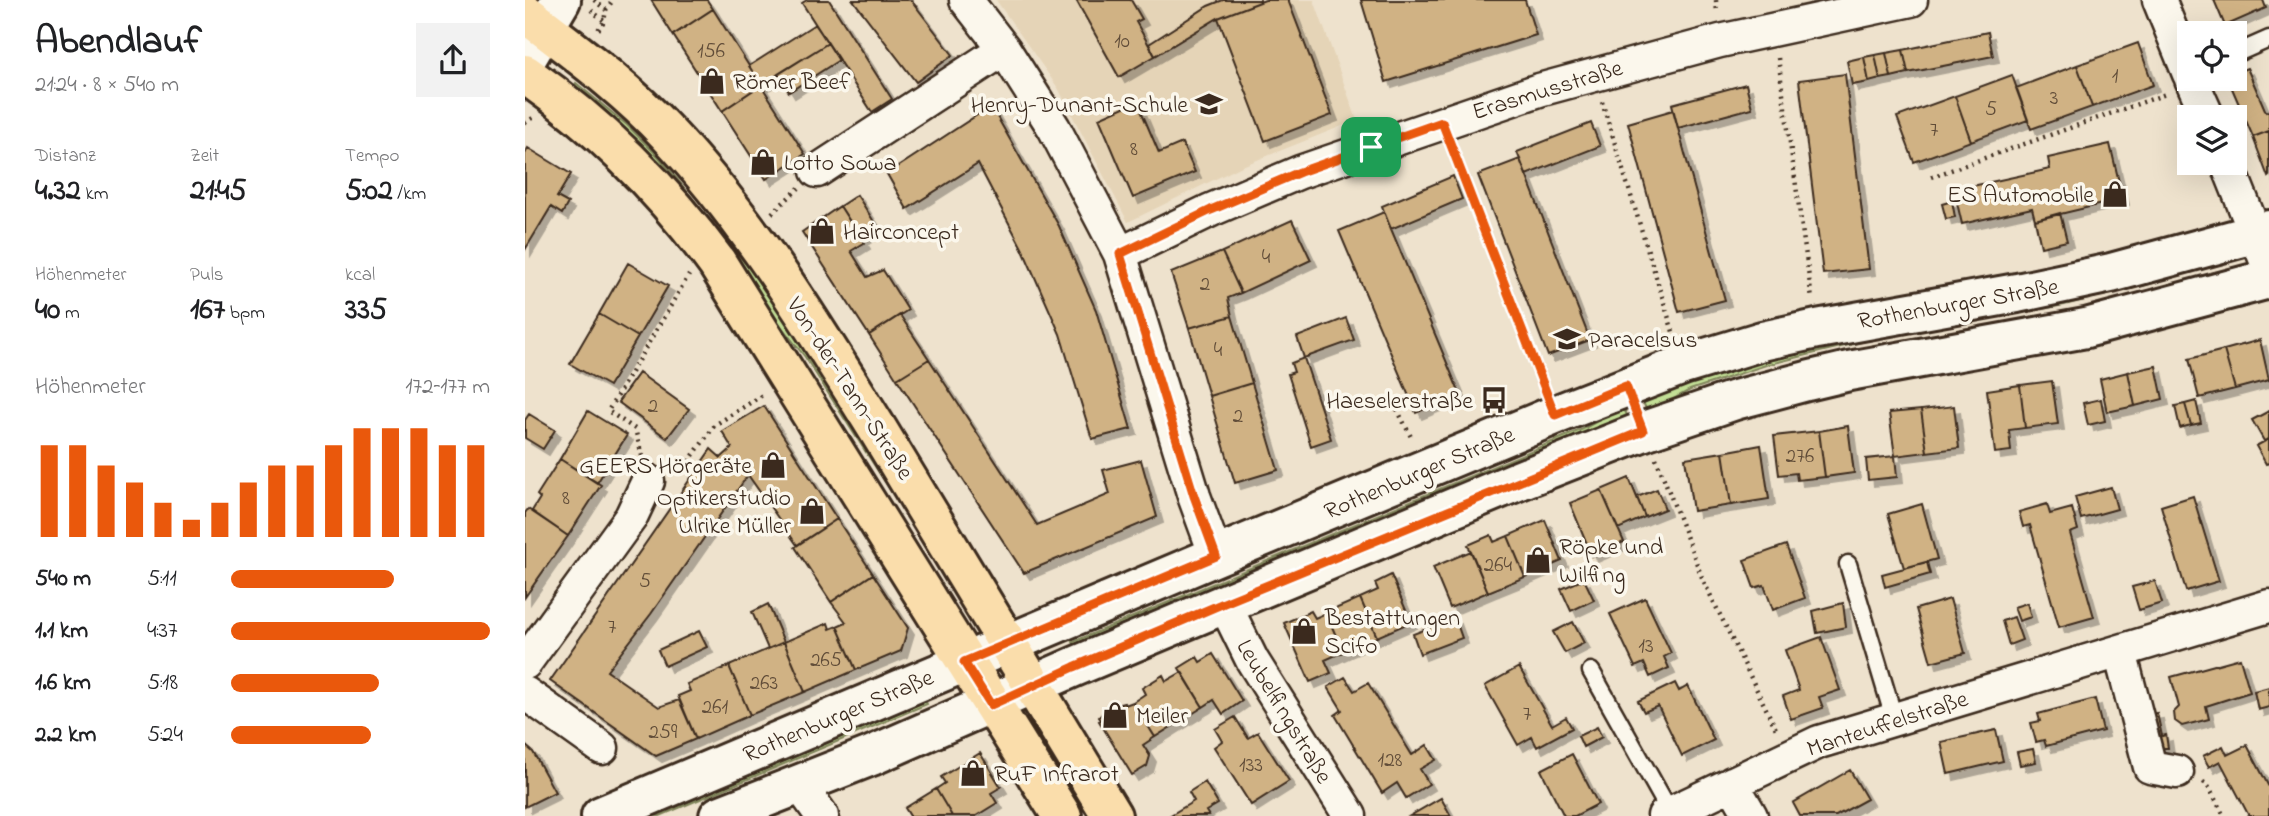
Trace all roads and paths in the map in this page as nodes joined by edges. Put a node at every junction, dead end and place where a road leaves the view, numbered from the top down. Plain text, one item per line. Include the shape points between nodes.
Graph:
1 (613, 0) edge
2 (966, 0) edge
3 (1911, 0) edge
4 (2159, 0) edge
5 (606, 10) dead end
6 (543, 14) edge
7 (1774, 29) junction
8 (2269, 39) edge
9 (2177, 44) edge
10 (1004, 49) junction
11 (2247, 49) edge
12 (525, 61) edge
13 (525, 74) edge
14 (1593, 75) junction
15 (2177, 84) edge
16 (1442, 122) junction
17 (817, 171) joint
18 (2233, 175) edge
19 (1931, 177) dead end
20 (771, 214) dead end
21 (2265, 244) edge
22 (1120, 254) junction
23 (691, 271) dead end
24 (2269, 279) edge
25 (1817, 329) junction
26 (1683, 365) junction
27 (768, 391) dead end
28 (1394, 403) dead end
29 (1555, 415) junction
30 (1643, 431) junction
31 (1427, 469) junction
32 (648, 481) junction
33 (1216, 556) junction
34 (1848, 564) dead end
35 (1224, 603) junction
36 (2269, 606) edge
37 (1008, 643) junction
38 (2120, 652) junction
39 (964, 662) junction
40 (525, 663) edge
41 (1591, 671) dead end
42 (1033, 686) junction
43 (525, 693) edge
44 (991, 705) junction
45 (1894, 718) junction
46 (602, 748) dead end
47 (1789, 755) junction
48 (2177, 772) joint
49 (1732, 783) junction
50 (800, 785) junction
51 (1667, 814) edge
52 (601, 816) edge
53 (719, 816) edge
54 (822, 816) edge
55 (1062, 816) edge
56 (1112, 816) edge
57 (1350, 816) edge
58 (1751, 816) edge
59 (2224, 816) edge

1 - 5 path
2 - 10 street
3 - 7 street, Erasmusstraße
4 - 9 street
6 - 12 main road
6 - 37 main road, Von-der-Tann-Straße via 641,107 718,191 836,363
7 - 14 street, Erasmusstraße
7 - 25 path
8 - 11 lane
10 - 17 street
10 - 22 street via 1053,128
13 - 39 main road, Von-der-Tann-Straße via 601,132 651,180 698,237
14 - 16 street, Erasmusstraße
14 - 26 path
15 - 19 path
16 - 22 street, Erasmusstraße via 1300,172
16 - 29 path
17 - 20 path
18 - 21 street
21 - 25 main road, Rothenburger Straße
22 - 33 street
23 - 32 path via 608,411 635,429
24 - 30 main road, Rothenburger Straße via 2086,328 1807,381
25 - 26 main road, Rothenburger Straße
26 - 29 main road, Rothenburger Straße
27 - 32 path via 715,425 682,471
28 - 31 path
29 - 31 main road, Rothenburger Straße
30 - 35 main road, Rothenburger Straße
30 - 47 path via 1703,580
31 - 33 main road, Rothenburger Straße
32 - 40 street via 631,517
33 - 37 main road, Rothenburger Straße
34 - 45 lane
35 - 42 main road, Rothenburger Straße
35 - 57 street, Leubelfingstraße via 1252,660
36 - 38 street, Manteuffelstraße
37 - 39 main road, Rothenburger Straße
37 - 42 main road, Von-der-Tann-Straße
38 - 45 street, Manteuffelstraße
38 - 48 street via 2150,767
39 - 44 main road, Von-der-Tann-Straße
39 - 52 main road, Rothenburger Straße
41 - 51 lane
42 - 44 main road, Rothenburger Straße
42 - 56 main road, Von-der-Tann-Straße
43 - 46 street
44 - 50 main road, Rothenburger Straße
44 - 55 main road, Von-der-Tann-Straße
45 - 47 street, Manteuffelstraße
47 - 49 street, Manteuffelstraße
48 - 59 path via 2207,784
49 - 51 street, Manteuffelstraße
49 - 58 street
50 - 53 main road, Rothenburger Straße
50 - 54 street

